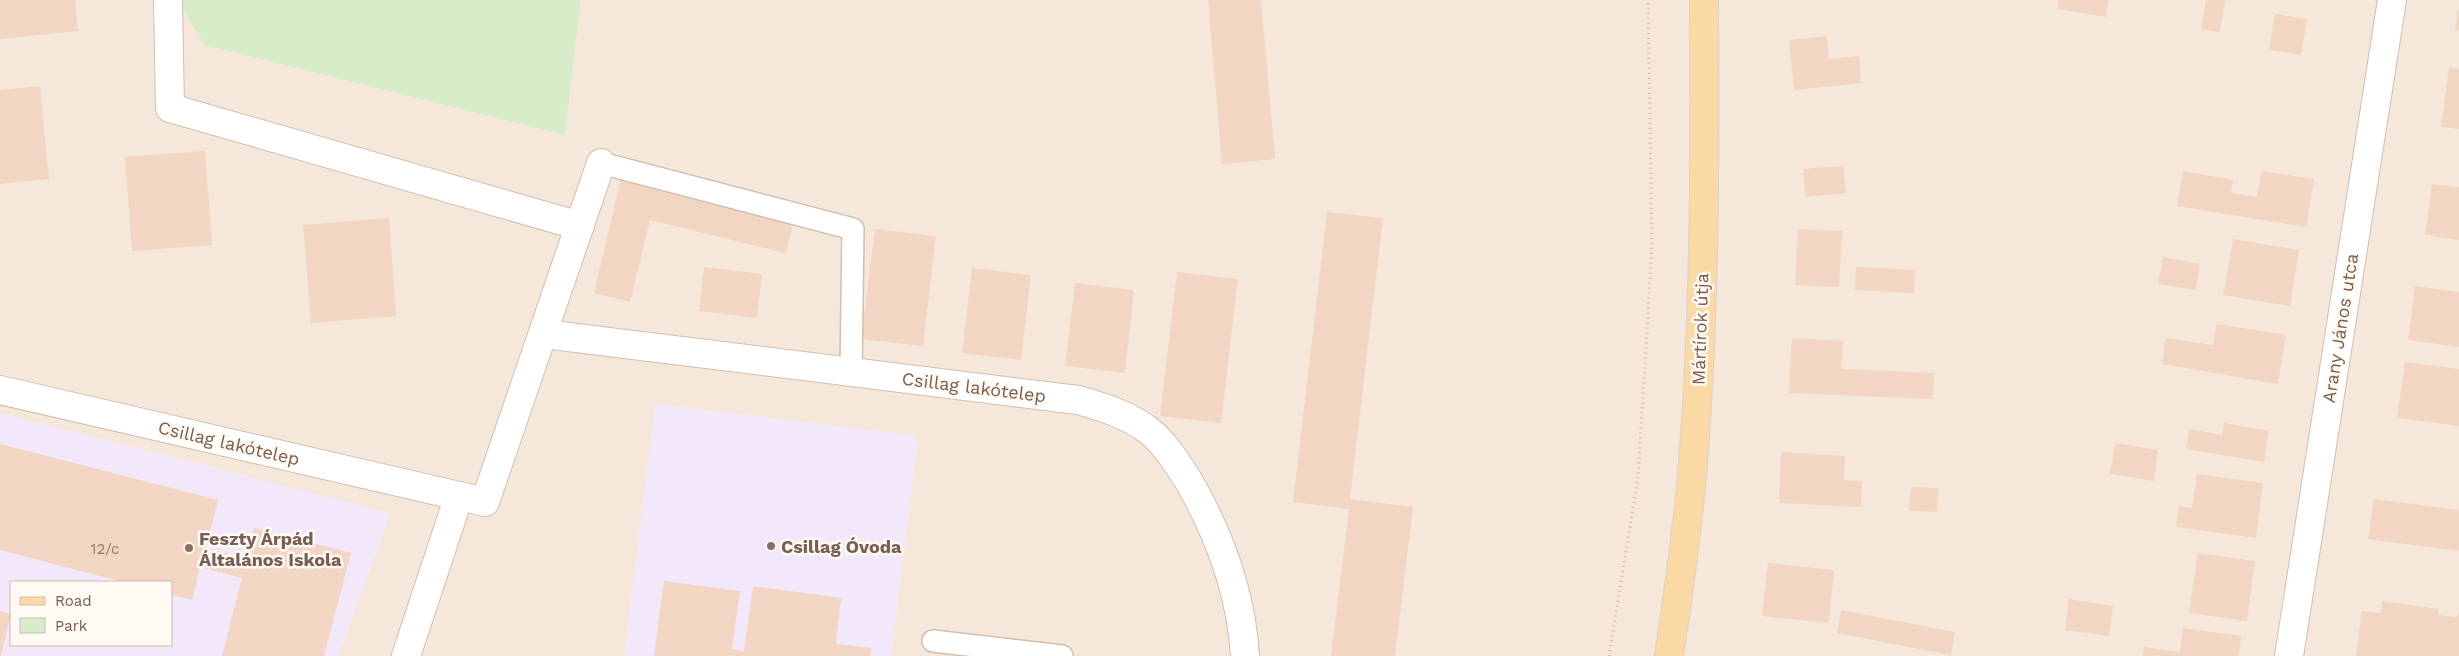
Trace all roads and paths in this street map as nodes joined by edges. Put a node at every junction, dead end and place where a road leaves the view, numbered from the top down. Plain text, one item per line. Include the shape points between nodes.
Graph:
1 (168, 0) edge
2 (1648, 0) edge
3 (1704, 0) edge
4 (2392, 0) edge
5 (600, 163) joint
6 (580, 226) junction
7 (544, 334) junction
8 (851, 372) junction
9 (0, 390) edge
10 (459, 496) junction
11 (933, 641) dead end
12 (406, 656) edge
13 (1062, 656) edge
14 (1245, 656) edge
15 (1609, 656) edge
16 (1669, 656) edge
17 (2289, 656) edge

1 - 6 street via 170,108
2 - 15 path via 1652,255 1638,477
3 - 16 main road, Mártírok útja via 1705,143 1694,450
4 - 17 street, Arany János utca
5 - 6 street, Csillag lakótelep
5 - 8 lane via 853,228
6 - 7 street, Csillag lakótelep
7 - 8 street, Csillag lakótelep
7 - 10 street, Csillag lakótelep via 485,502
8 - 14 street, Csillag lakótelep via 1078,400 1128,417 1150,431 1176,461 1219,538 1236,596
9 - 10 street, Csillag lakótelep
10 - 12 street
11 - 13 lane

